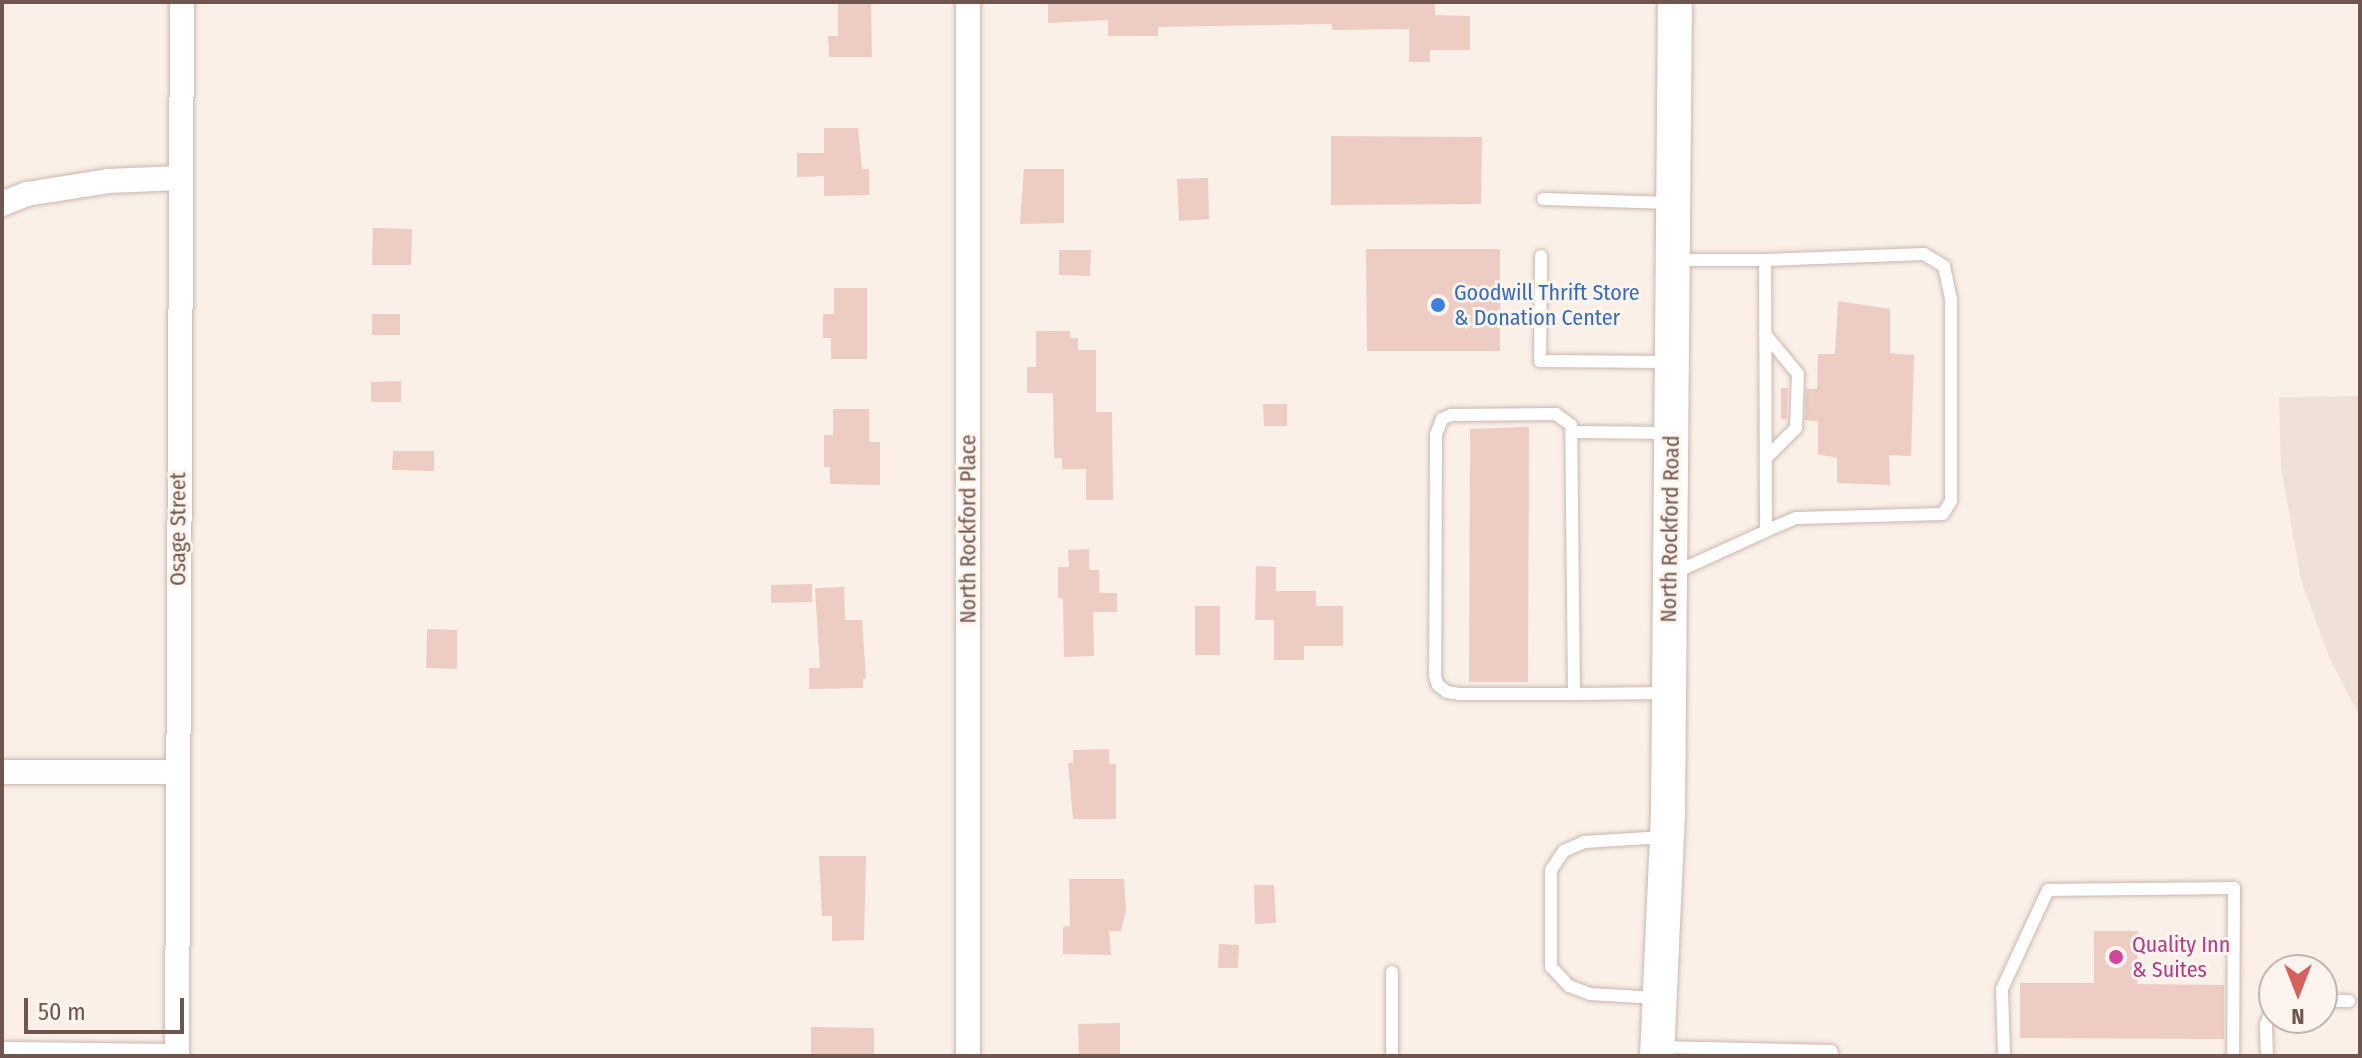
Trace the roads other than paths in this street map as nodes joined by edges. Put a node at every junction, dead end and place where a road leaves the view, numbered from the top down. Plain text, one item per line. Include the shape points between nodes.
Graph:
1 (182, 2) edge
2 (968, 2) edge
3 (1675, 2) edge
4 (180, 178) junction
5 (1543, 199) dead end
6 (2, 204) edge
7 (1673, 204) junction
8 (1541, 256) dead end
9 (1672, 260) junction
10 (1765, 260) junction
11 (1765, 334) junction
12 (1672, 362) junction
13 (1573, 432) junction
14 (1671, 433) junction
15 (1766, 458) junction
16 (1766, 531) junction
17 (1670, 575) junction
18 (1669, 693) junction
19 (1574, 694) junction
20 (2, 772) edge
21 (177, 772) junction
22 (1667, 837) junction
23 (1392, 972) dead end
24 (1660, 998) junction
25 (2338, 1001) edge
26 (2349, 1001) dead end
27 (2266, 1034) edge
28 (1657, 1052) edge
29 (2, 1054) edge
30 (177, 1056) edge
31 (968, 1056) edge
32 (1392, 1056) edge
33 (1833, 1056) edge
34 (2004, 1056) edge
35 (2233, 1056) edge
36 (2267, 1056) edge

1 - 4 street, Osage Street
2 - 31 street, North Rockford Place
3 - 7 street, North Rockford Road
4 - 6 street via 108,181 27,194
4 - 21 street, Osage Street
5 - 7 lane
7 - 9 street, North Rockford Road
8 - 12 lane via 1540,361
9 - 10 lane
9 - 12 street, North Rockford Road
10 - 11 lane
10 - 16 lane via 1924,254 1944,266 1951,300 1951,501 1943,514 1796,518
11 - 15 lane
11 - 15 lane via 1798,374 1796,428
12 - 14 street, North Rockford Road
13 - 14 lane
13 - 19 lane
13 - 19 lane via 1556,414 1451,415 1438,426 1435,676 1447,692 1459,694
14 - 17 street, North Rockford Road
15 - 16 lane
16 - 17 lane
17 - 18 street, North Rockford Road
18 - 19 lane
18 - 22 street, North Rockford Road
20 - 21 street
21 - 30 street, Osage Street
22 - 24 street, North Rockford Road
22 - 24 lane via 1584,842 1564,851 1551,870 1551,967 1569,986 1590,994
23 - 32 lane
24 - 28 street, North Rockford Road
25 - 26 lane
27 - 36 lane
28 - 33 lane via 1831,1051
29 - 30 street
34 - 35 lane via 2002,989 2048,890 2234,888

